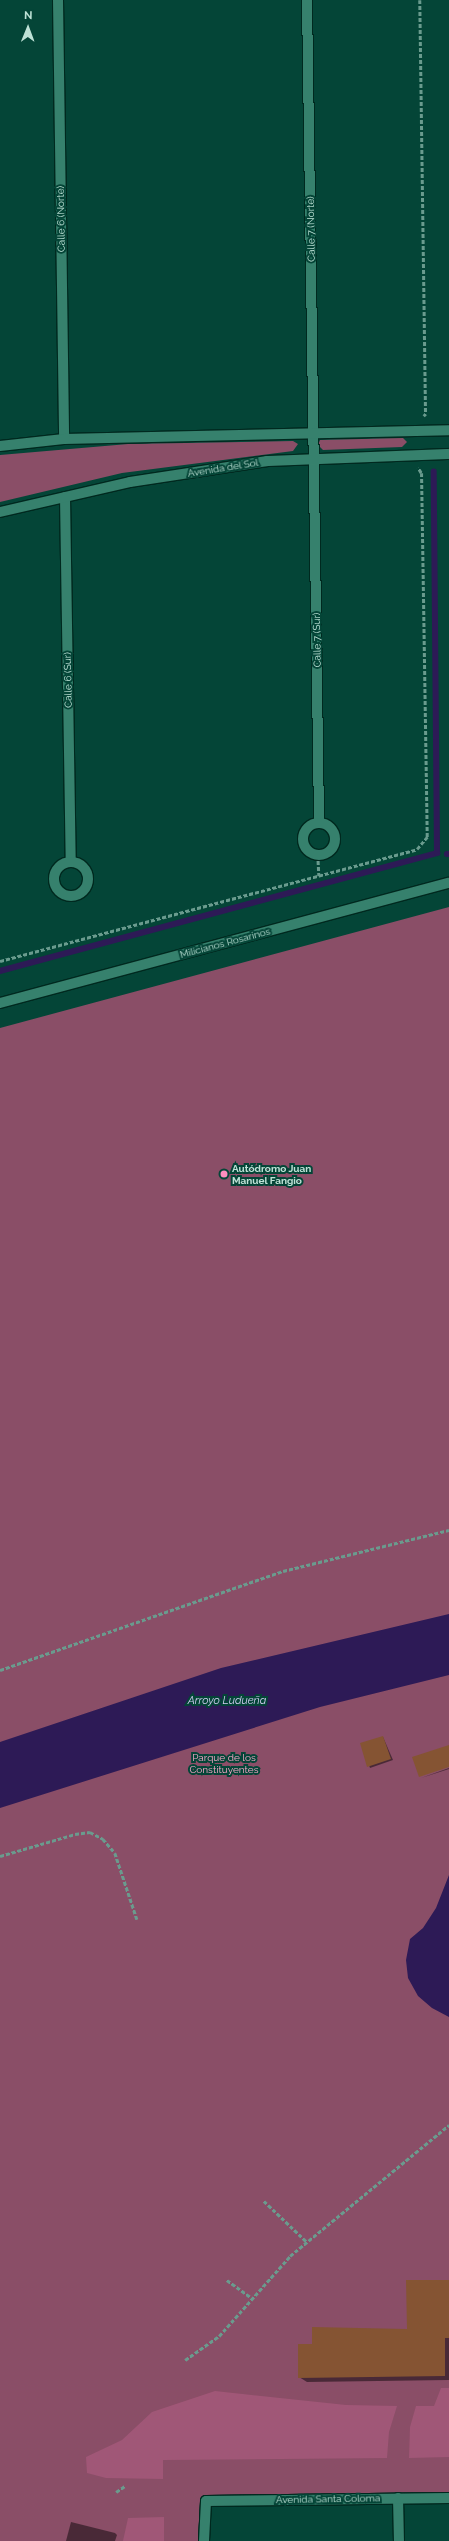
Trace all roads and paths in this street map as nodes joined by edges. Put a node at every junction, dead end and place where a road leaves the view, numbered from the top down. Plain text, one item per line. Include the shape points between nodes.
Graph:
1 (58, 0) edge
2 (307, 0) edge
3 (420, 0) edge
4 (423, 416) dead end
5 (449, 430) edge
6 (314, 433) junction
7 (64, 439) junction
8 (0, 446) edge
9 (449, 454) edge
10 (314, 458) junction
11 (65, 497) junction
12 (0, 512) edge
13 (319, 822) junction
14 (318, 855) junction
15 (71, 862) dead end
16 (319, 876) dead end
17 (449, 883) edge
18 (0, 1003) edge
19 (449, 1530) edge
20 (0, 1670) edge
21 (0, 1856) edge
22 (137, 1919) dead end
23 (449, 2125) edge
24 (264, 2201) dead end
25 (307, 2242) junction
26 (227, 2280) dead end
27 (253, 2298) junction
28 (185, 2360) dead end
29 (125, 2486) dead end
30 (116, 2492) dead end
31 (398, 2498) junction
32 (449, 2498) edge
33 (204, 2541) edge
34 (399, 2541) edge

1 - 7 street, Calle 6 (Norte)
2 - 6 street, Calle 7 (Norte)
3 - 4 path via 426,414
5 - 6 street
6 - 7 street
6 - 10 street, Calle 7 (Norte)
7 - 8 street
9 - 10 street, Avenida del Sol
10 - 11 street, Avenida del Sol via 267,461 130,482
10 - 13 street, Calle 7 (Sur)
11 - 12 street, Avenida del Sol
11 - 15 street, Calle 6 (Sur)
13 - 14 street via 308,827 302,838 307,850
13 - 14 street via 331,827 336,839 330,851
14 - 16 path
17 - 18 street, Milicianos Rosarinos
19 - 20 path via 283,1571
21 - 22 path via 90,1832 103,1839 115,1853
23 - 25 path
24 - 25 path
25 - 27 path via 290,2256
26 - 27 path
27 - 28 path via 219,2336
29 - 30 path
31 - 32 street, Avenida Santa Coloma
31 - 33 street, Avenida Santa Coloma via 206,2501
31 - 34 street

